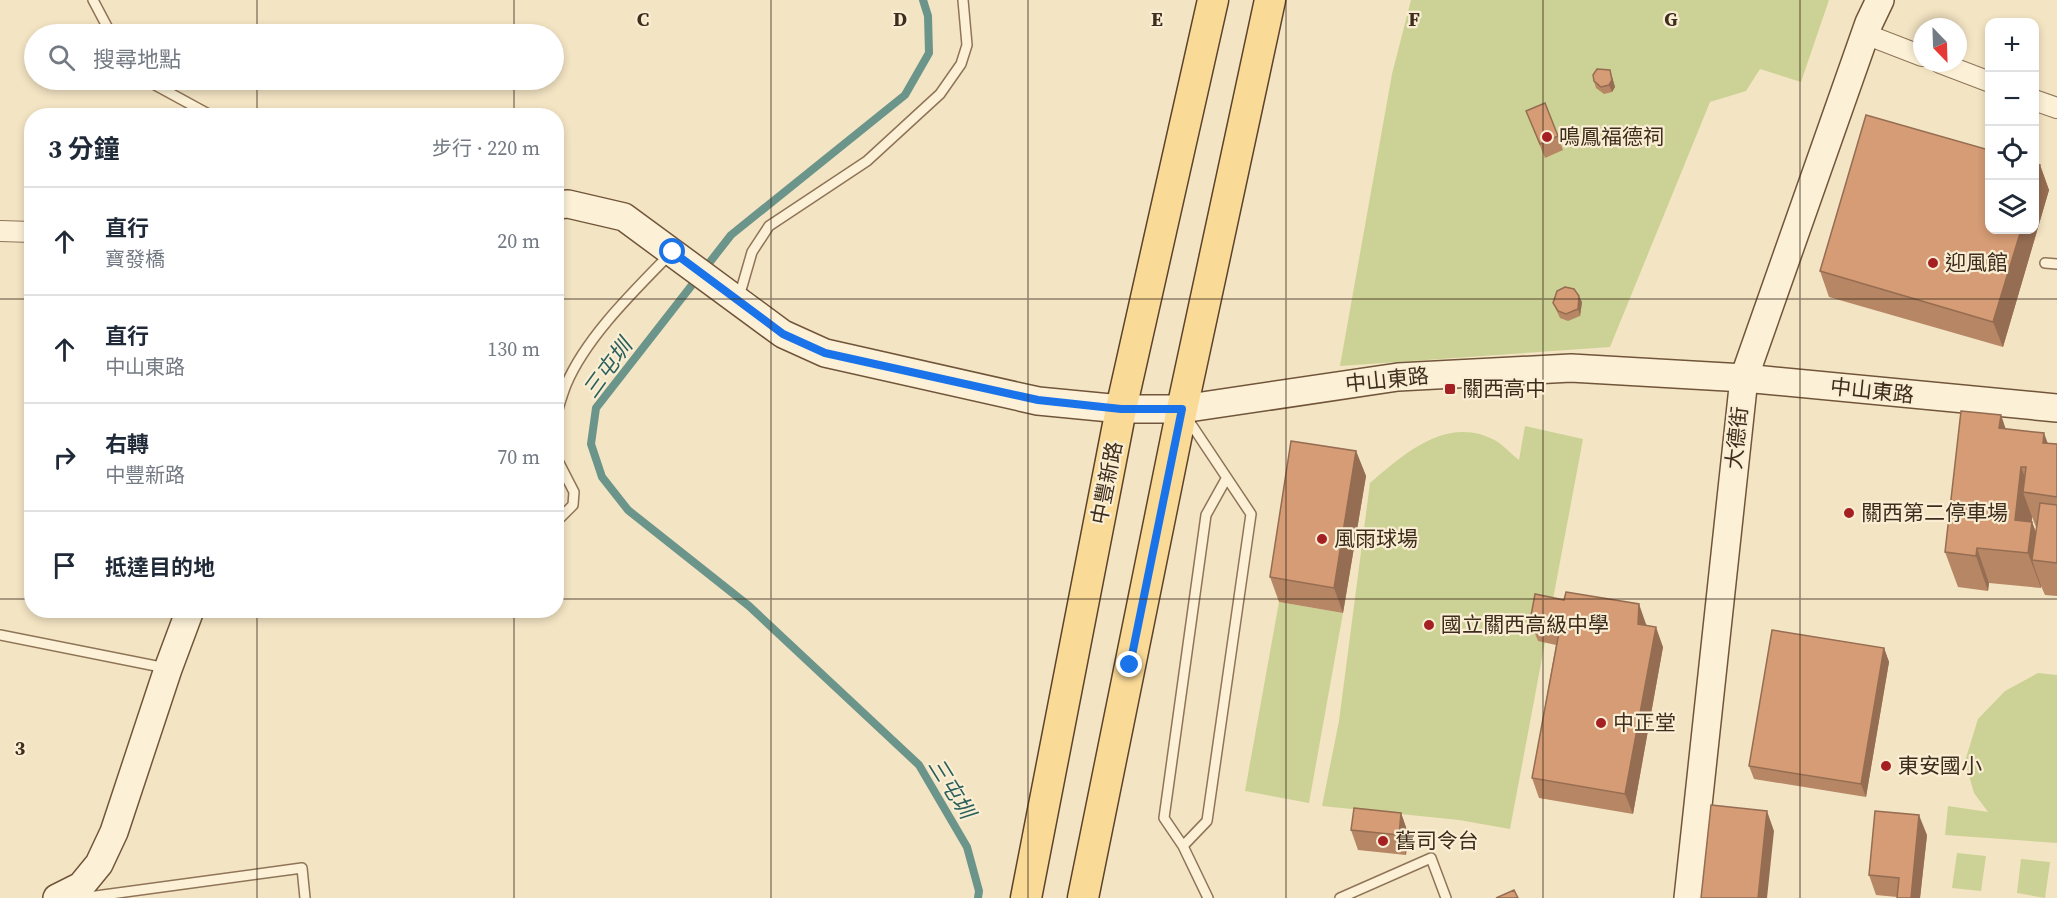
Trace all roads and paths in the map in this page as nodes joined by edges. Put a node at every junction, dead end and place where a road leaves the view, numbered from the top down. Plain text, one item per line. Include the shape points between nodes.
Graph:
1 (93, 0) edge
2 (963, 0) edge
3 (1213, 0) edge
4 (1270, 0) edge
5 (1880, 0) edge
6 (104, 24) edge
7 (1865, 34) junction
8 (1913, 53) edge
9 (1963, 72) edge
10 (1985, 80) edge
11 (164, 90) edge
12 (2039, 102) edge
13 (197, 108) edge
14 (2057, 108) edge
15 (564, 204) edge
16 (0, 231) edge
17 (24, 232) edge
18 (673, 252) junction
19 (2044, 263) dead end
20 (2057, 264) edge
21 (737, 302) junction
22 (1744, 378) junction
23 (564, 391) edge
24 (2057, 408) edge
25 (1121, 409) junction
26 (1182, 409) junction
27 (564, 473) edge
28 (1226, 479) junction
29 (564, 514) edge
30 (187, 618) edge
31 (0, 635) edge
32 (168, 669) junction
33 (1183, 846) junction
34 (57, 898) edge
35 (81, 898) edge
36 (305, 898) edge
37 (1026, 898) edge
38 (1083, 898) edge
39 (1208, 898) edge
40 (1340, 898) edge
41 (1446, 898) edge
42 (1688, 898) edge

1 - 6 lane
2 - 21 lane via 968,45 961,64 940,94 867,161 769,225 752,252
3 - 25 main road, 中豐新路
4 - 26 main road
5 - 7 street, 大德街
7 - 8 street
7 - 22 street, 大德街
9 - 10 street
11 - 13 lane
12 - 14 street
15 - 18 street, 中山東路 via 624,217
16 - 17 street
18 - 21 street, 中山東路
18 - 23 lane via 633,292 582,355
19 - 20 lane
21 - 25 street, 中山東路 via 783,334 825,353 1038,400
22 - 24 street, 中山東路
22 - 26 street, 中山東路 via 1571,368 1398,377
22 - 42 street, 大德街
25 - 26 street, 中山東路
25 - 37 main road, 中豐新路
26 - 28 lane
26 - 38 main road
27 - 29 lane via 574,492 573,505
28 - 33 lane via 1206,515 1164,818
28 - 33 lane via 1251,514 1207,821
30 - 32 street
31 - 32 lane
32 - 34 street via 114,832 99,864 81,886
33 - 39 lane
35 - 36 lane via 302,868
40 - 41 lane via 1431,858

